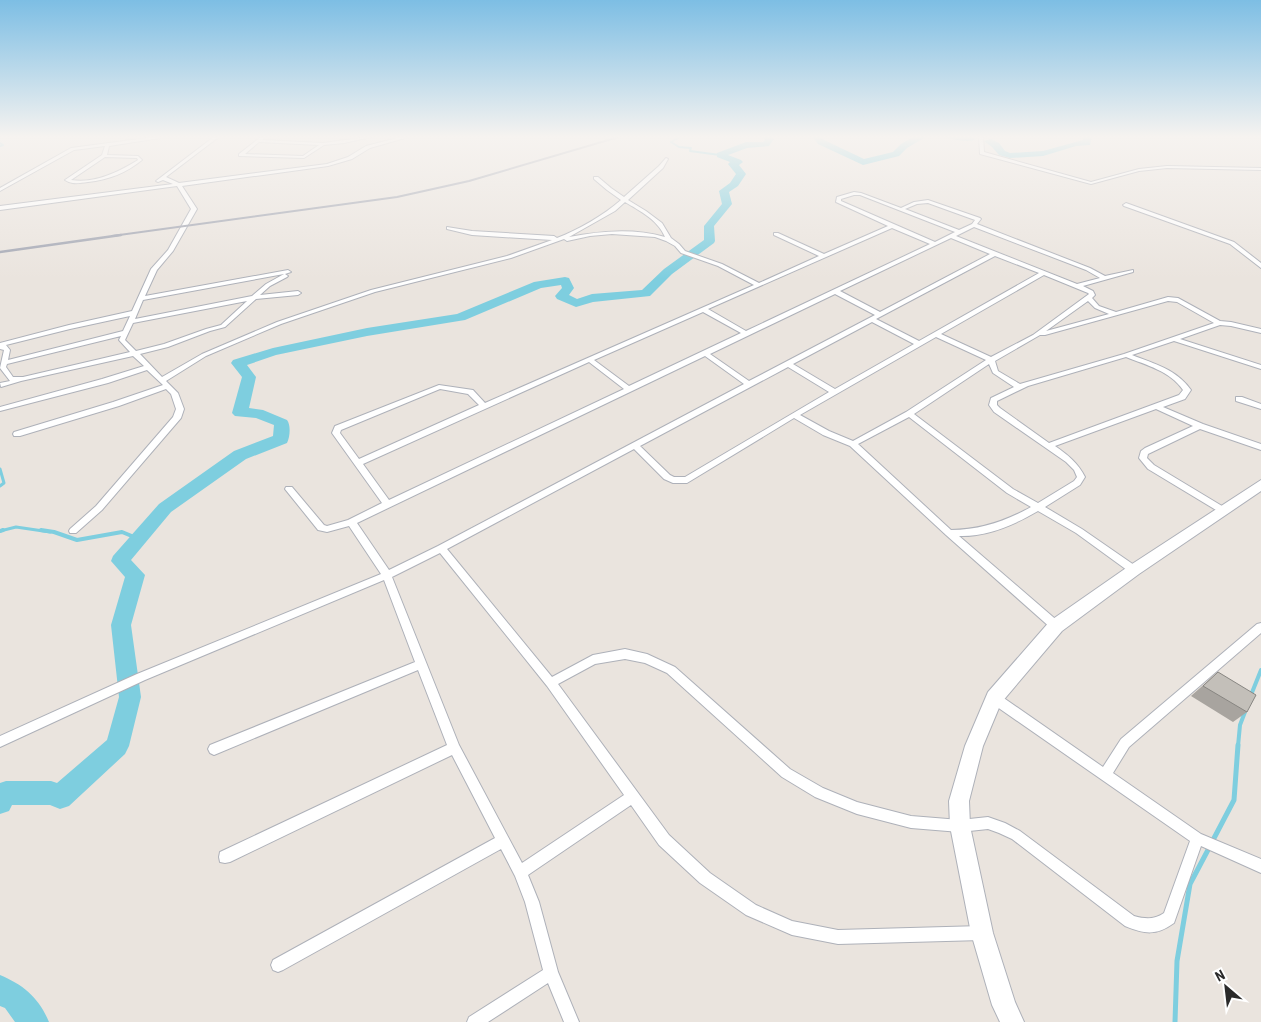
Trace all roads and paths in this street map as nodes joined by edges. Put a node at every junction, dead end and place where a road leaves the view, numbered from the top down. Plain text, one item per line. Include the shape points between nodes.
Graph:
1 (11, 184) edge
2 (152, 184) edge
3 (177, 184) edge
4 (190, 184) edge
5 (602, 184) edge
6 (643, 184) edge
7 (180, 185) junction
8 (0, 190) edge
9 (140, 190) junction
10 (625, 201) junction
11 (1126, 205) dead end
12 (902, 209) junction
13 (974, 225) junction
14 (892, 226) junction
15 (448, 228) dead end
16 (959, 232) junction
17 (776, 234) dead end
18 (951, 236) junction
19 (559, 238) junction
20 (673, 241) junction
21 (933, 243) junction
22 (688, 254) joint
23 (994, 254) junction
24 (823, 256) junction
25 (1261, 266) edge
26 (1131, 271) dead end
27 (1044, 273) junction
28 (1104, 278) junction
29 (757, 284) junction
30 (1077, 286) junction
31 (834, 291) junction
32 (298, 293) dead end
33 (252, 298) junction
34 (140, 299) junction
35 (1089, 299) junction
36 (703, 309) junction
37 (133, 313) junction
38 (879, 314) junction
39 (1116, 314) junction
40 (871, 319) junction
41 (128, 322) junction
42 (1219, 323) junction
43 (1261, 332) edge
44 (123, 333) junction
45 (745, 333) junction
46 (937, 335) junction
47 (1035, 336) junction
48 (1175, 339) junction
49 (920, 344) junction
50 (3, 346) edge
51 (134, 354) junction
52 (706, 354) junction
53 (1126, 355) junction
54 (590, 360) junction
55 (991, 360) junction
56 (3, 363) junction
57 (787, 363) junction
58 (148, 367) junction
59 (1261, 367) edge
60 (9, 378) junction
61 (23, 379) junction
62 (165, 383) junction
63 (749, 384) junction
64 (0, 385) edge
65 (1018, 386) junction
66 (628, 389) junction
67 (835, 392) junction
68 (1239, 399) dead end
69 (484, 406) junction
70 (1157, 407) junction
71 (1261, 407) edge
72 (0, 409) edge
73 (909, 414) junction
74 (794, 415) junction
75 (1200, 426) junction
76 (17, 434) dead end
77 (853, 444) junction
78 (635, 446) junction
79 (1048, 446) junction
80 (1261, 447) edge
81 (358, 462) junction
82 (1261, 485) edge
83 (290, 489) dead end
84 (388, 505) junction
85 (1037, 508) junction
86 (1224, 511) junction
87 (351, 522) junction
88 (73, 531) dead end
89 (949, 533) junction
90 (441, 548) junction
91 (1134, 570) junction
92 (387, 575) junction
93 (1056, 626) junction
94 (1261, 627) edge
95 (421, 664) junction
96 (141, 677) joint
97 (552, 682) junction
98 (994, 698) junction
99 (0, 742) edge
100 (454, 748) junction
101 (214, 749) dead end
102 (1105, 775) junction
103 (633, 796) junction
104 (960, 826) junction
105 (503, 840) junction
106 (1203, 840) junction
107 (224, 857) dead end
108 (1261, 866) edge
109 (520, 872) junction
110 (982, 933) junction
111 (278, 965) dead end
112 (551, 973) junction
113 (474, 1022) edge
114 (572, 1022) edge
115 (1012, 1022) edge

1 - 8 street
2 - 9 street
3 - 7 street
4 - 7 street
5 - 10 street
6 - 10 street
7 - 9 street
7 - 34 street via 194,209 170,251 154,269
9 - 9 street via 47,202 38,204 28,205 19,206 9,207 0,208
10 - 19 street
10 - 20 street via 660,224
11 - 25 street via 1232,243
12 - 13 street via 920,202 934,202 978,219
12 - 14 street via 859,193 838,200
12 - 16 street
13 - 16 street
13 - 28 street
14 - 21 street
14 - 24 street
15 - 19 street via 472,233
16 - 18 street
17 - 24 street
18 - 21 street
18 - 23 street
19 - 20 street via 629,233
19 - 62 street via 482,265 374,291 279,323 182,366
20 - 22 street
21 - 31 street
22 - 29 street via 720,265
23 - 27 street
23 - 38 street
24 - 29 street
26 - 28 street
27 - 30 street
27 - 46 street
28 - 30 street
29 - 36 street
30 - 35 street via 1092,293
31 - 38 street
31 - 45 street
32 - 33 street
33 - 34 street via 286,274
33 - 41 street
33 - 51 street via 223,326
34 - 37 street
35 - 39 street via 1097,307
35 - 47 street
36 - 45 street
36 - 54 street
37 - 41 street
37 - 50 street
38 - 40 street
39 - 42 street via 1168,298 1178,300
39 - 47 street
40 - 49 street
40 - 57 street
41 - 44 street
42 - 43 street
42 - 48 street
44 - 51 street via 122,340
44 - 56 street
45 - 52 street
46 - 49 street
46 - 55 street
47 - 55 street
48 - 53 street
48 - 59 street
49 - 67 street
50 - 56 street via 7,350
51 - 58 street
51 - 61 street
52 - 63 street
52 - 66 street
53 - 65 street
53 - 70 street via 1166,372 1185,386 1182,397
54 - 66 street
54 - 69 street
55 - 65 street via 995,372
55 - 73 street
56 - 60 street
57 - 63 street
57 - 67 street
58 - 62 street
58 - 72 street via 105,382
60 - 61 street
60 - 64 street
61 - 64 street
62 - 76 street via 116,404
62 - 88 street via 179,403 177,418 99,508
63 - 78 street
65 - 79 street via 994,400 993,405
66 - 84 street
67 - 74 street
68 - 71 street
69 - 81 street
69 - 81 street via 470,392 439,387 340,427 336,433
70 - 75 street
70 - 79 street
73 - 77 street
73 - 85 street
74 - 77 street
74 - 78 street via 687,480 666,477
75 - 80 street
75 - 86 street via 1148,450 1143,458 1151,467
77 - 89 street
78 - 90 street
79 - 85 street via 1069,460 1081,477 1077,483
81 - 84 street
82 - 86 street
83 - 87 street via 323,529
84 - 87 street
85 - 89 street via 971,534
85 - 91 street
86 - 91 street
87 - 92 street
89 - 93 street
90 - 92 street
90 - 97 street
91 - 93 street
92 - 95 street
92 - 96 street
93 - 98 street
94 - 102 street via 1125,743
95 - 100 street
95 - 101 street
96 - 99 street
97 - 103 street
97 - 104 street via 593,660 625,654 647,659 670,670 786,772 819,793 857,808 911,822
98 - 102 street
98 - 104 street via 974,746 959,801
100 - 105 street
100 - 107 street
102 - 106 street
103 - 109 street
103 - 110 street via 664,840 704,878 751,910 792,928 838,937
104 - 106 street via 988,823 1001,826 1130,920 1154,927 1169,918
104 - 110 street
105 - 109 street
105 - 111 street
106 - 108 street
109 - 112 street via 532,902
110 - 115 street
112 - 113 street
112 - 114 street

